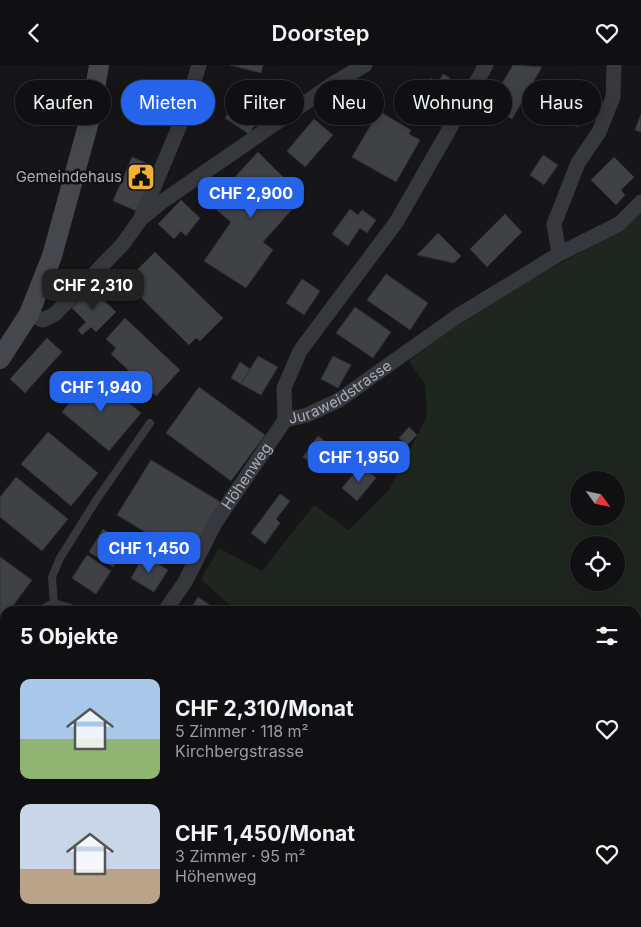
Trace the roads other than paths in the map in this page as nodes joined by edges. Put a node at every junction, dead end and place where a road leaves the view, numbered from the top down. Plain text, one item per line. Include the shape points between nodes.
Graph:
1 (99, 65) edge
2 (199, 65) edge
3 (365, 65) edge
4 (486, 65) edge
5 (614, 65) edge
6 (641, 203) edge
7 (140, 220) junction
8 (559, 254) junction
9 (29, 315) junction
10 (0, 359) edge
11 (285, 420) junction
12 (150, 423) dead end
13 (50, 606) edge
14 (168, 606) edge

1 - 9 street via 90,118 70,194 52,257
2 - 7 street via 184,115
3 - 7 street via 334,83
4 - 11 street, Juraweidstrasse via 397,221 300,351 284,388
5 - 8 street via 613,97 599,132 578,163 554,224
6 - 8 street, Juraweidstrasse via 619,224
7 - 9 street via 122,245 55,314 43,320
8 - 11 street, Juraweidstrasse via 456,317 339,400 308,415
9 - 10 street
11 - 14 street, Höhenweg via 215,523 185,582
12 - 13 lane via 60,558 52,577

